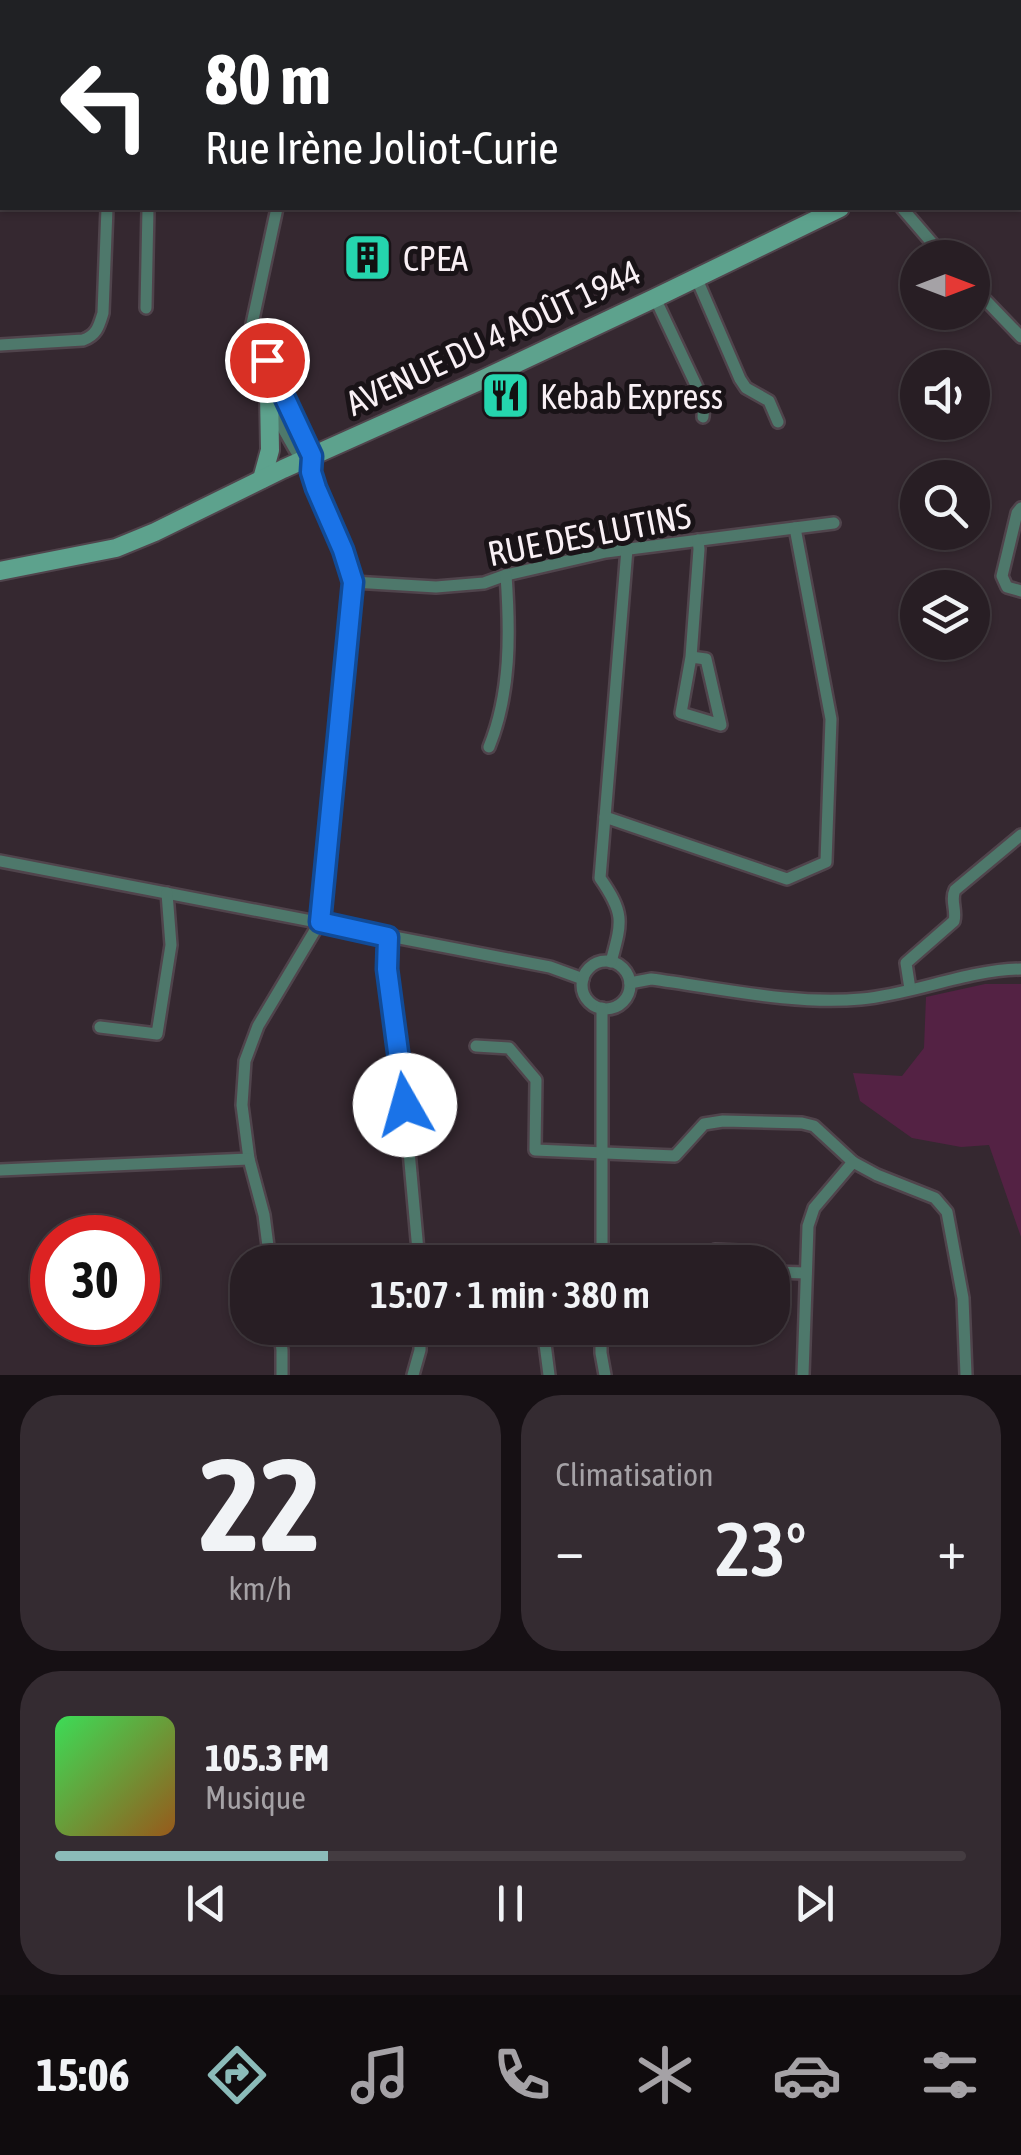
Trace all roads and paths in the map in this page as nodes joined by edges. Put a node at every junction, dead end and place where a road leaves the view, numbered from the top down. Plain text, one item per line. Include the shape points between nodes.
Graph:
1 (107, 210) edge
2 (148, 210) edge
3 (277, 210) edge
4 (836, 210) edge
5 (904, 210) edge
6 (928, 240) edge
7 (696, 277) junction
8 (655, 298) junction
9 (990, 305) edge
10 (146, 308) dead end
11 (1021, 337) edge
12 (253, 339) junction
13 (0, 345) edge
14 (269, 393) junction
15 (704, 417) dead end
16 (778, 422) dead end
17 (308, 463) junction
18 (262, 479) junction
19 (1021, 508) edge
20 (834, 523) dead end
21 (795, 528) junction
22 (698, 540) junction
23 (627, 549) junction
24 (0, 571) edge
25 (506, 575) junction
26 (353, 582) junction
27 (1021, 591) edge
28 (691, 657) junction
29 (490, 747) dead end
30 (605, 817) junction
31 (1021, 835) edge
32 (0, 861) edge
33 (167, 893) junction
34 (320, 922) junction
35 (388, 937) junction
36 (611, 962) junction
37 (1021, 969) edge
38 (583, 979) junction
39 (630, 983) junction
40 (910, 990) junction
41 (602, 1008) junction
42 (100, 1027) dead end
43 (476, 1046) dead end
44 (603, 1153) junction
45 (249, 1160) junction
46 (852, 1162) junction
47 (0, 1170) edge
48 (268, 1245) edge
49 (417, 1245) edge
50 (602, 1245) edge
51 (790, 1273) edge
52 (806, 1273) junction
53 (280, 1345) edge
54 (420, 1345) edge
55 (546, 1345) edge
56 (601, 1345) edge
57 (413, 1373) edge
58 (282, 1375) edge
59 (549, 1375) edge
60 (605, 1375) edge
61 (803, 1375) edge
62 (966, 1375) edge

1 - 13 street via 104,312 93,337
2 - 10 street
3 - 12 street
4 - 7 street, AVENUE DU 4 AOÛT 1944
5 - 6 street
7 - 8 street, AVENUE DU 4 AOÛT 1944
7 - 16 street via 740,379 770,401
8 - 15 street via 704,402
8 - 17 street, AVENUE DU 4 AOÛT 1944
9 - 11 street
12 - 14 street
12 - 17 street
14 - 17 street
14 - 18 street via 270,450
17 - 18 street, AVENUE DU 4 AOÛT 1944
17 - 26 street
18 - 24 street, AVENUE DU 4 AOÛT 1944 via 116,548
19 - 27 street via 1002,576 1006,588
20 - 21 street, RUE DES LUTINS
21 - 22 street, RUE DES LUTINS
21 - 30 street via 831,719 826,862 787,878
22 - 23 street, RUE DES LUTINS
22 - 28 street
23 - 25 street, RUE DES LUTINS
23 - 30 street
25 - 26 street, RUE DES LUTINS via 436,588
25 - 29 street via 506,678
26 - 34 street
28 - 28 street via 681,713 721,725 706,659
30 - 36 street via 600,878 620,917
31 - 40 street via 955,890 954,920 906,963
32 - 33 street
33 - 34 street
33 - 42 street via 171,945 157,1034
34 - 35 street
34 - 45 street via 258,1026 245,1061
35 - 38 street via 550,966
35 - 49 street
36 - 38 street via 597,963
36 - 39 street
37 - 40 street via 992,969
38 - 41 street via 588,1001
39 - 40 street via 652,979 817,1000
39 - 41 street via 622,1003
41 - 44 street
43 - 44 street via 509,1048 536,1080 534,1150
44 - 46 street via 674,1156 704,1124 723,1121 802,1123 814,1126
44 - 50 street
45 - 47 street
45 - 48 street
46 - 52 street via 814,1208
46 - 62 street via 935,1198 947,1212 963,1298
51 - 52 street
52 - 61 street
53 - 58 street
54 - 57 street
55 - 59 street
56 - 60 street

